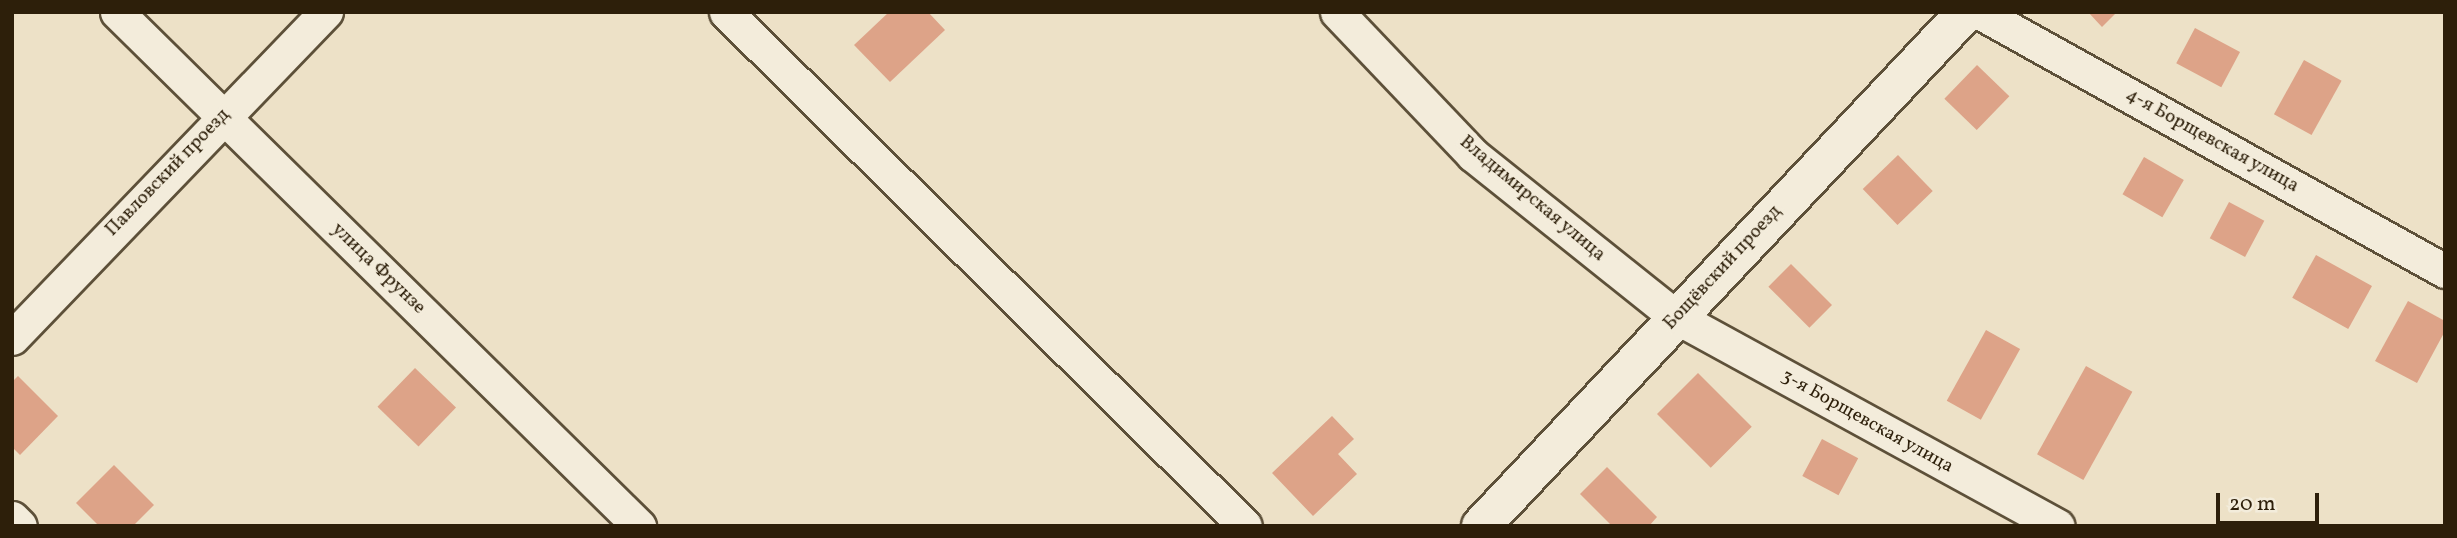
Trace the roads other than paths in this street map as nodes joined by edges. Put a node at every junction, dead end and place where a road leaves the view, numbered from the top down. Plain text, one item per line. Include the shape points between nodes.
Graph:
1 (117, 12) edge
2 (326, 12) edge
3 (726, 12) edge
4 (1337, 12) edge
5 (1966, 12) edge
6 (1979, 12) edge
7 (222, 116) junction
8 (2445, 271) edge
9 (1676, 317) junction
10 (12, 338) edge
11 (12, 518) edge
12 (20, 526) edge
13 (639, 526) edge
14 (1245, 526) edge
15 (1481, 526) edge
16 (2057, 526) edge

1 - 7 street, улица Фрунзе
2 - 7 street, Павловский проезд
3 - 14 street
4 - 9 street, Владимирская улица via 1473,155
5 - 9 street, Бощёвский проезд
6 - 8 street, 4-я Борщевская улица
7 - 10 street, Павловский проезд
7 - 13 street, улица Фрунзе
9 - 15 street, Бощёвский проезд
9 - 16 street, 3-я Борщевская улица
11 - 12 street

